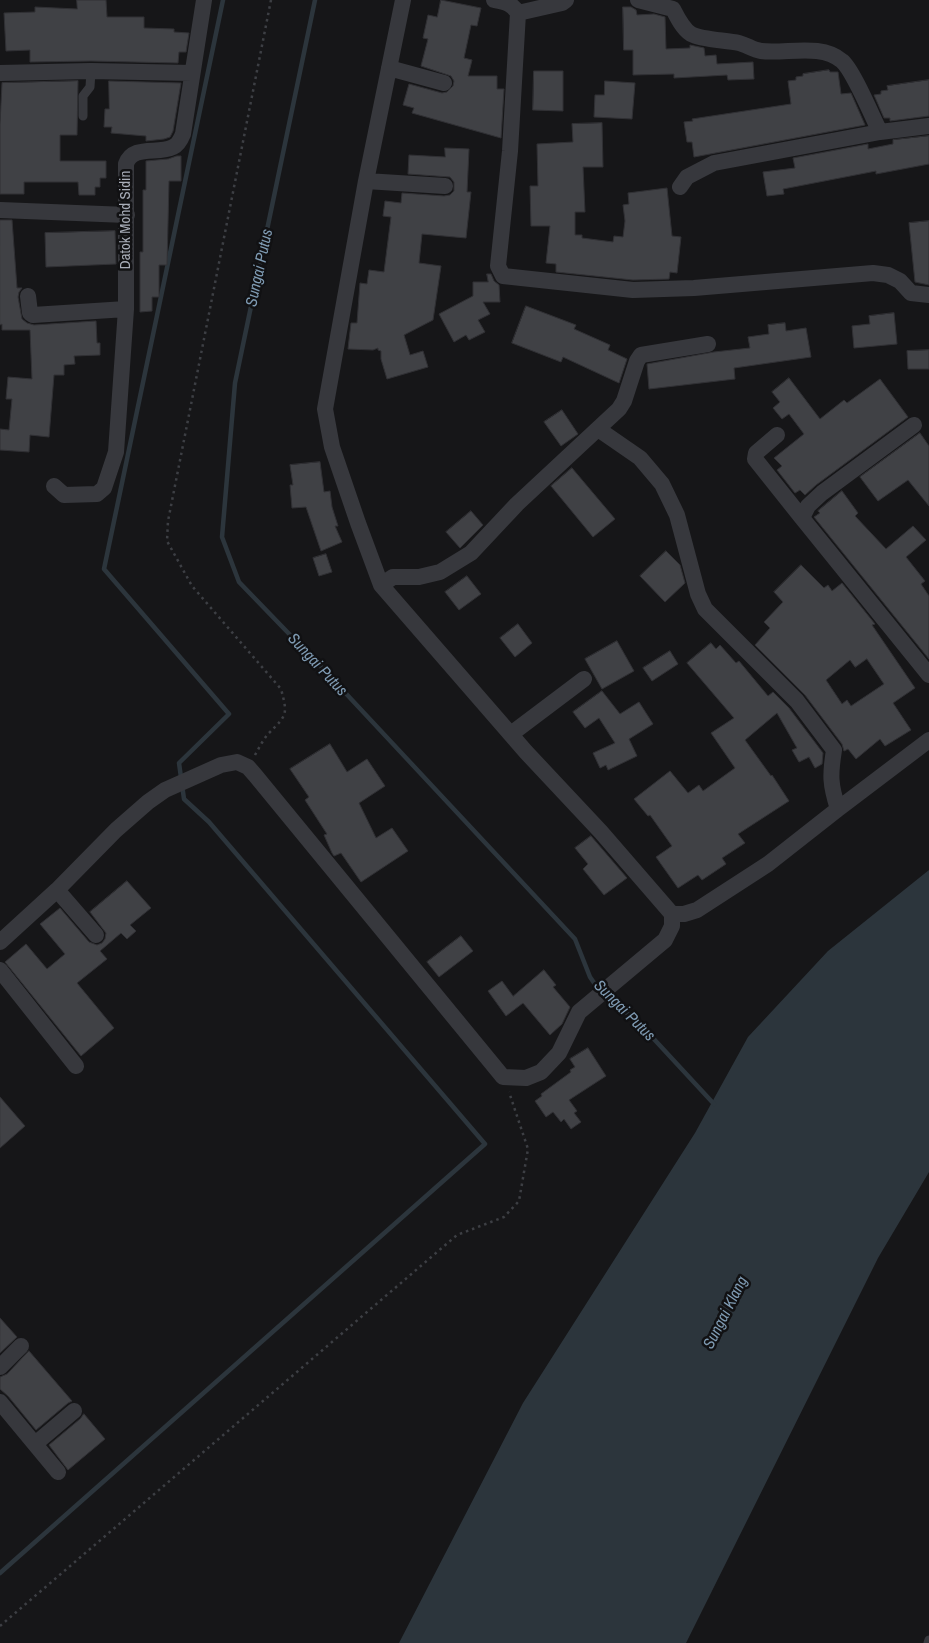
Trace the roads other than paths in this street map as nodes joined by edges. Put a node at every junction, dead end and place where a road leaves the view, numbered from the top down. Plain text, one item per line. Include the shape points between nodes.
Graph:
1 (204, 0) edge
2 (403, 0) edge
3 (494, 0) edge
4 (566, 0) edge
5 (638, 0) edge
6 (676, 4) edge
7 (518, 13) junction
8 (389, 68) junction
9 (91, 71) junction
10 (0, 73) edge
11 (192, 73) junction
12 (444, 83) dead end
13 (83, 116) dead end
14 (929, 126) edge
15 (880, 132) junction
16 (366, 180) junction
17 (445, 186) dead end
18 (680, 186) dead end
19 (0, 210) edge
20 (127, 215) junction
21 (929, 295) edge
22 (28, 296) dead end
23 (126, 309) junction
24 (708, 344) dead end
25 (914, 425) dead end
26 (598, 429) junction
27 (777, 435) dead end
28 (54, 486) dead end
29 (802, 518) junction
30 (381, 586) junction
31 (929, 675) edge
32 (584, 679) dead end
33 (511, 734) junction
34 (929, 740) edge
35 (838, 809) junction
36 (57, 890) junction
37 (672, 914) junction
38 (96, 935) dead end
39 (0, 942) edge
40 (0, 970) edge
41 (76, 1066) dead end
42 (21, 1346) dead end
43 (0, 1367) edge
44 (0, 1402) edge
45 (74, 1411) dead end
46 (35, 1444) junction
47 (58, 1472) dead end

1 - 11 street, Datok Mohd Sidin
2 - 8 street
3 - 7 street via 507,2
4 - 7 street
5 - 6 street
6 - 15 street via 678,19 690,34 741,43 759,51 831,54 844,62
7 - 21 street via 510,151 498,266 503,276 633,290 873,273 900,281 911,293
8 - 12 street
8 - 16 street
9 - 10 street
9 - 11 street
9 - 13 lane via 90,87 83,96
11 - 20 street, Datok Mohd Sidin via 183,134 178,143 173,148 135,153 128,158
14 - 15 street
15 - 18 street via 714,163 687,177
16 - 17 street
16 - 30 street via 325,409 332,447
19 - 20 street
20 - 23 street, Datok Mohd Sidin
22 - 23 street via 28,308 34,315
23 - 28 street, Datok Mohd Sidin via 116,452 104,488 97,494 64,495
24 - 26 street via 642,354 619,410
25 - 29 street via 822,493 808,506
26 - 30 street via 517,504 471,553 440,572 393,577
26 - 35 street via 640,458 662,484 677,515 705,609 797,701 834,750 830,772
27 - 29 street via 756,454 755,459
29 - 31 street
30 - 33 street
32 - 33 street
33 - 37 street
34 - 35 street
35 - 37 street via 768,864 697,910
36 - 37 street via 148,802 165,790 221,765 237,762 248,767 503,1077 526,1078 541,1072 560,1054 579,1012 666,940 672,926
36 - 38 street
36 - 39 street
40 - 41 street
42 - 43 street
44 - 46 street
45 - 46 street
46 - 47 street

